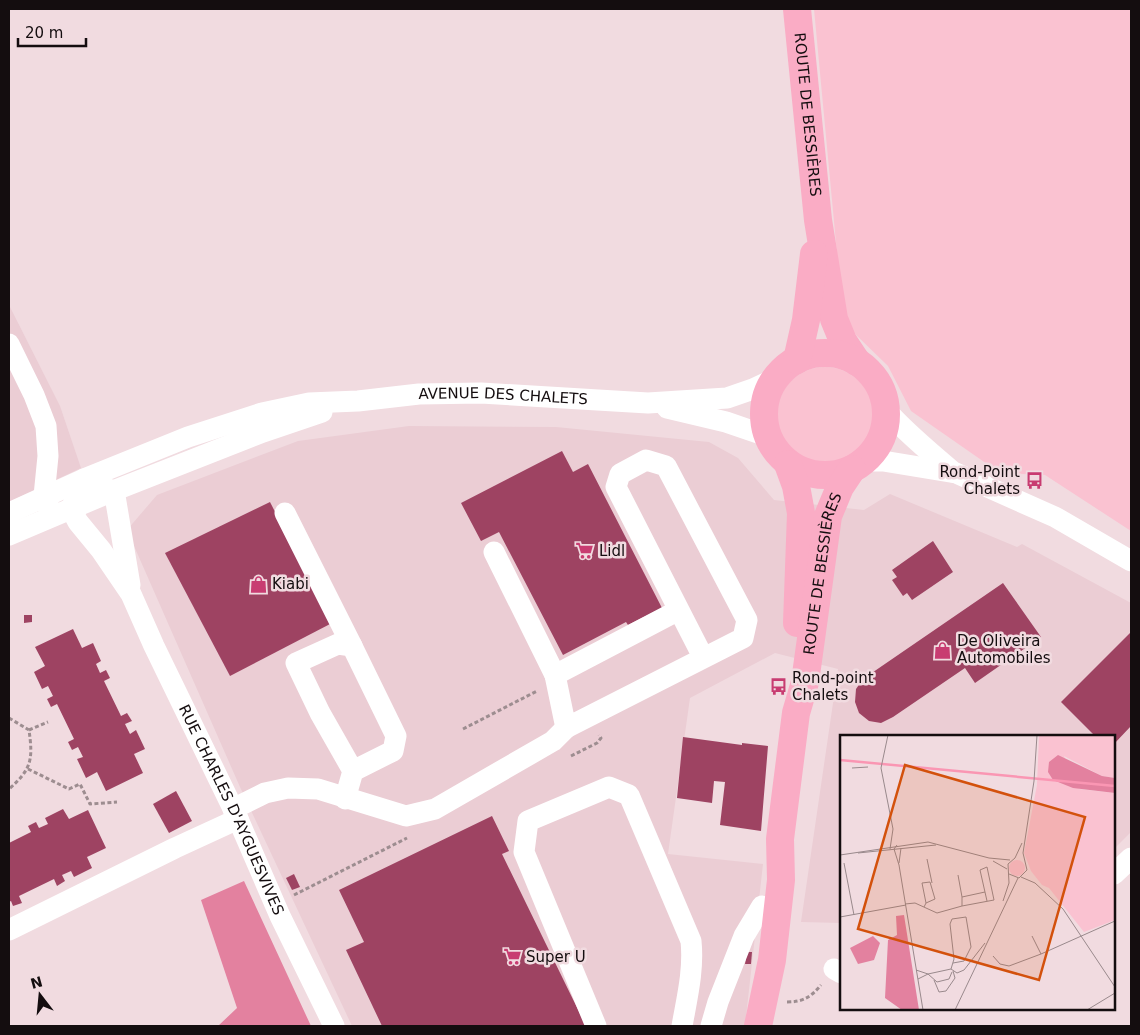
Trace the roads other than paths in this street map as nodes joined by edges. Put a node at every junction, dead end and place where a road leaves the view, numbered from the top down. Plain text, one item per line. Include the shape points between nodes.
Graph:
1 (797, 9) edge
2 (818, 220) junction
3 (9, 344) edge
4 (797, 360) junction
5 (857, 362) junction
6 (774, 379) junction
7 (358, 401) junction
8 (648, 403) junction
9 (886, 410) junction
10 (767, 436) junction
11 (788, 464) junction
12 (858, 465) junction
13 (956, 473) junction
14 (84, 479) junction
15 (113, 491) junction
16 (44, 496) junction
17 (9, 513) edge
18 (62, 513) junction
19 (284, 513) dead end
20 (9, 535) edge
21 (494, 552) dead end
22 (1131, 561) edge
23 (131, 594) junction
24 (679, 610) junction
25 (352, 646) junction
26 (703, 657) junction
27 (555, 674) junction
28 (796, 713) junction
29 (566, 728) junction
30 (353, 771) junction
31 (345, 798) junction
32 (235, 814) junction
33 (780, 839) junction
34 (1131, 858) edge
35 (1115, 873) edge
36 (762, 906) junction
37 (9, 930) edge
38 (760, 1017) edge
39 (334, 1026) edge
40 (596, 1026) edge
41 (682, 1026) edge
42 (711, 1026) edge

1 - 2 main road, ROUTE DE BESSIÈRES
2 - 4 main road, ROUTE DE BESSIÈRES via 806,320
2 - 5 main road, ROUTE DE BESSIÈRES via 834,319
3 - 16 street via 46,426 48,456
4 - 5 main road, ROUTE DE BESSIÈRES via 808,355 827,354
4 - 6 main road, ROUTE DE BESSIÈRES
5 - 9 main road, ROUTE DE BESSIÈRES via 877,382
6 - 8 street, AVENUE DES CHALETS via 727,398
6 - 10 main road, ROUTE DE BESSIÈRES via 764,407
7 - 8 street, AVENUE DES CHALETS via 418,394 480,393
7 - 14 street, AVENUE DES CHALETS via 309,403 262,413 188,437
7 - 15 street, AVENUE DES CHALETS via 263,432
8 - 10 street, AVENUE DES CHALETS via 726,422
9 - 12 main road, ROUTE DE BESSIÈRES via 878,444
9 - 13 street
10 - 11 main road, ROUTE DE BESSIÈRES
11 - 12 main road, ROUTE DE BESSIÈRES via 803,472 819,475 836,474
11 - 28 main road, ROUTE DE BESSIÈRES via 801,514
12 - 13 street via 884,461
12 - 28 main road, ROUTE DE BESSIÈRES via 840,487 828,516 805,682
13 - 22 street via 1055,517
14 - 15 street
14 - 16 street, AVENUE DES CHALETS
14 - 18 street
15 - 18 street, AVENUE DES CHALETS
15 - 23 street, RUE CHARLES D'AYGUESVIVES
16 - 17 street, AVENUE DES CHALETS
16 - 18 street, RUE CHARLES D'AYGUESVIVES
18 - 20 street, AVENUE DES CHALETS
18 - 23 street, RUE CHARLES D'AYGUESVIVES via 78,522
19 - 25 street
21 - 27 street
23 - 32 street, RUE CHARLES D'AYGUESVIVES
24 - 26 street
24 - 26 street via 616,487 620,474 646,460 666,466 747,620 743,638
24 - 27 street
25 - 30 street via 396,736 393,751
25 - 30 street via 338,644 296,663
26 - 29 street
27 - 29 street
28 - 33 main road, ROUTE DE BESSIÈRES
29 - 31 street via 553,741 435,809 406,816
30 - 31 street
31 - 32 street via 318,789 288,788 265,793
32 - 37 street via 175,848
32 - 39 street, RUE CHARLES D'AYGUESVIVES
33 - 36 main road, ROUTE DE BESSIÈRES
33 - 38 main road, ROUTE DE BESSIÈRES via 781,880 772,960
34 - 35 street
36 - 38 main road, ROUTE DE BESSIÈRES via 758,958
36 - 42 street via 744,936
40 - 41 street via 524,852 528,821 609,787 629,795 691,941 690,980

